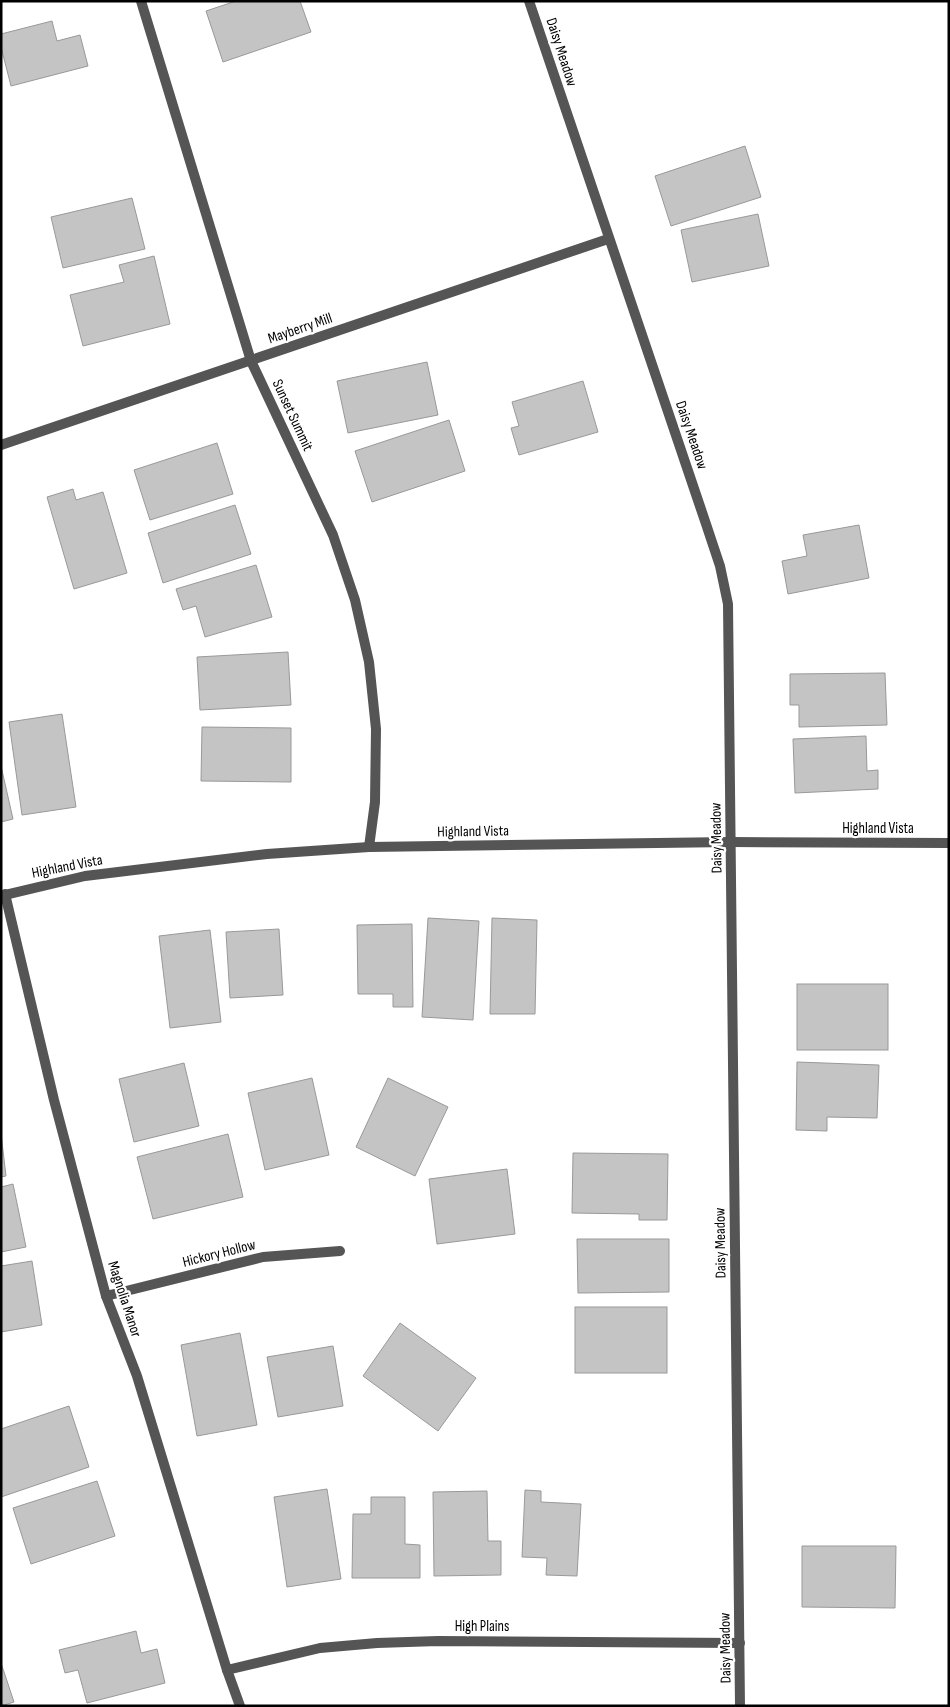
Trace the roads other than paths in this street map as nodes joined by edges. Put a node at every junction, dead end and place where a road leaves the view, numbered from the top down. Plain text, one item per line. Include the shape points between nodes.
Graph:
1 (141, 1) edge
2 (529, 1) edge
3 (608, 239) junction
4 (251, 361) junction
5 (1, 445) edge
6 (731, 842) junction
7 (949, 843) edge
8 (368, 847) junction
9 (3, 895) edge
10 (340, 1251) dead end
11 (106, 1296) junction
12 (740, 1643) junction
13 (226, 1670) junction
14 (240, 1706) edge
15 (740, 1706) edge

1 - 4 street, Sunset Summit
2 - 3 street, Daisy Meadow
3 - 4 street, Mayberry Mill
3 - 6 street, Daisy Meadow via 709,532 728,604
4 - 5 street, Mayberry Mill
4 - 8 street, Sunset Summit via 333,536 355,600 369,662 376,729 376,802
6 - 7 street, Highland Vista
6 - 8 street, Highland Vista
6 - 12 street, Daisy Meadow
8 - 9 street, Highland Vista via 267,854 85,876
9 - 11 street, Magnolia Manor
10 - 11 street, Hickory Hollow via 263,1257
11 - 13 street, Magnolia Manor via 137,1376
12 - 13 street, High Plains via 377,1643 320,1648
12 - 15 street, Daisy Meadow
13 - 14 street, Magnolia Manor

